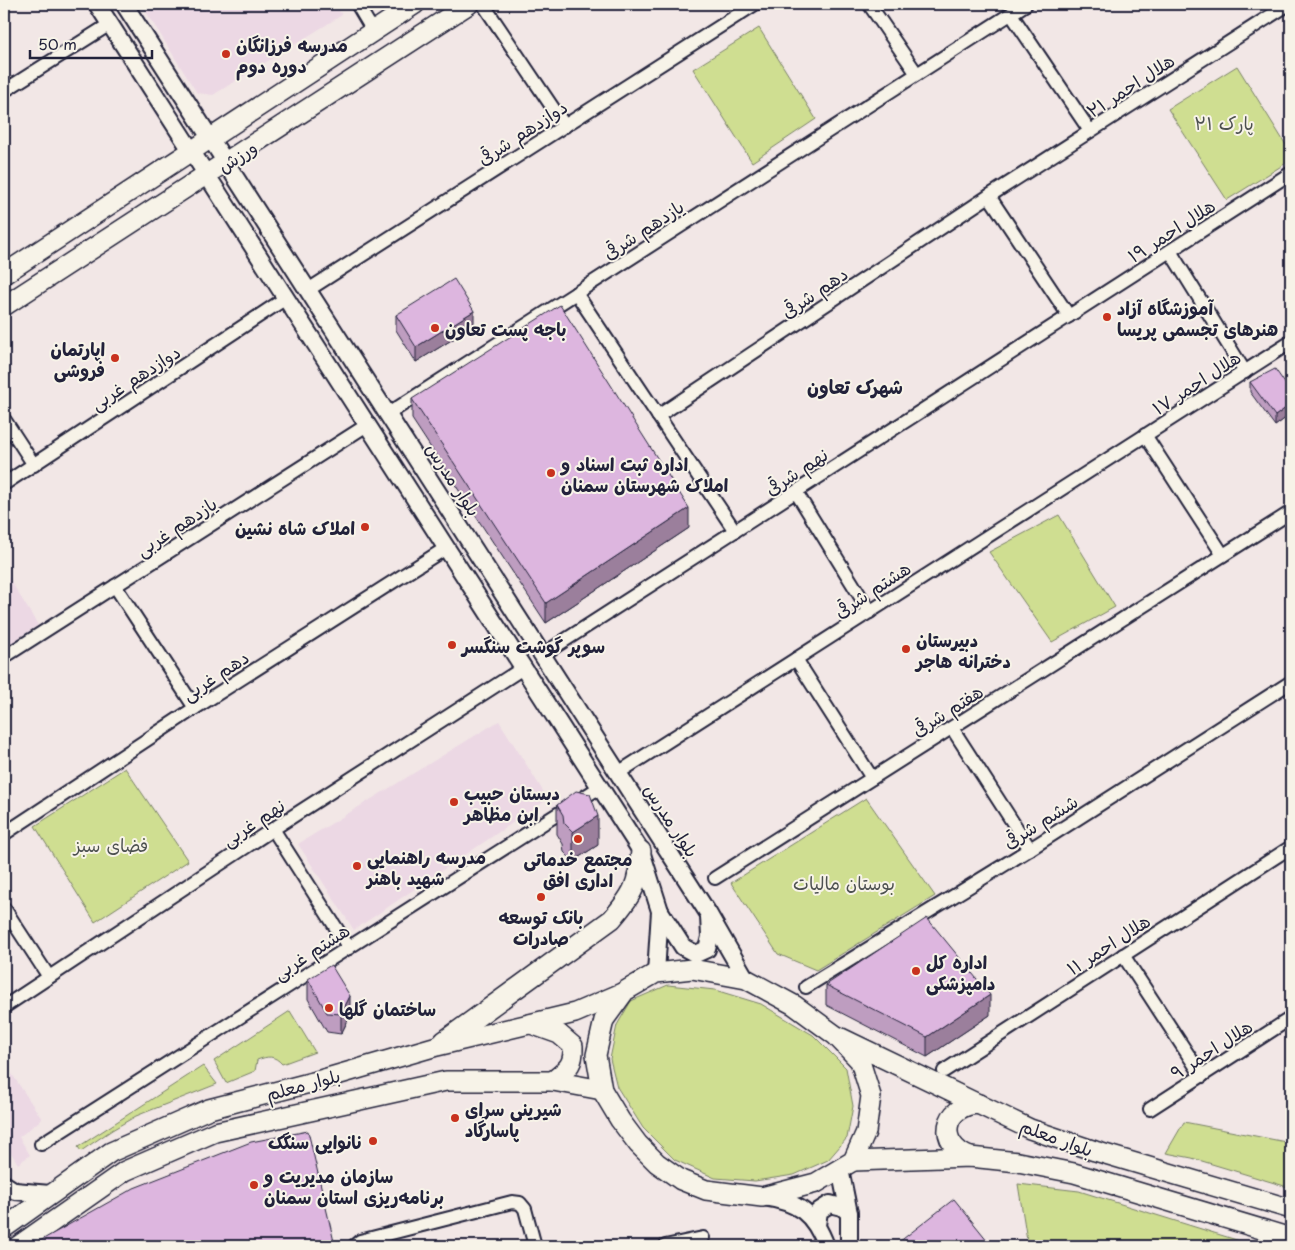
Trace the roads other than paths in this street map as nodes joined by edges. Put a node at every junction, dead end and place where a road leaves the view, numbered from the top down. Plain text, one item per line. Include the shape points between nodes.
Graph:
1 (97, 4) edge
2 (124, 4) edge
3 (357, 4) edge
4 (415, 4) edge
5 (422, 4) edge
6 (468, 4) edge
7 (483, 4) edge
8 (755, 4) edge
9 (869, 4) edge
10 (1026, 4) edge
11 (1289, 4) edge
12 (1010, 14) junction
13 (110, 24) junction
14 (437, 24) junction
15 (373, 31) junction
16 (917, 74) junction
17 (4, 91) edge
18 (565, 126) junction
19 (1090, 131) junction
20 (210, 138) junction
21 (191, 150) junction
22 (226, 162) junction
23 (1291, 174) edge
24 (207, 175) junction
25 (125, 193) junction
26 (989, 196) junction
27 (141, 217) junction
28 (1170, 251) junction
29 (4, 274) edge
30 (308, 290) junction
31 (576, 293) junction
32 (286, 298) junction
33 (4, 306) edge
34 (1069, 316) junction
35 (1291, 342) edge
36 (1245, 372) junction
37 (388, 414) junction
38 (658, 416) junction
39 (4, 419) edge
40 (367, 425) junction
41 (1145, 435) junction
42 (34, 464) junction
43 (4, 484) edge
44 (796, 492) junction
45 (448, 508) junction
46 (1291, 512) edge
47 (429, 522) junction
48 (734, 531) junction
49 (446, 548) junction
50 (1223, 555) junction
51 (115, 586) junction
52 (870, 612) junction
53 (542, 655) junction
54 (4, 657) edge
55 (796, 659) junction
56 (524, 668) junction
57 (1291, 682) edge
58 (195, 708) junction
59 (952, 728) junction
60 (618, 773) junction
61 (872, 778) junction
62 (600, 787) junction
63 (273, 829) junction
64 (4, 834) edge
65 (1291, 847) edge
66 (1030, 849) junction
67 (641, 851) junction
68 (715, 878) dead end
69 (4, 908) edge
70 (660, 911) junction
71 (708, 914) junction
72 (349, 948) junction
73 (1123, 955) junction
74 (656, 973) junction
75 (49, 977) junction
76 (746, 979) junction
77 (806, 987) dead end
78 (625, 991) junction
79 (4, 1007) edge
80 (1291, 1018) edge
81 (531, 1024) junction
82 (835, 1035) junction
83 (437, 1046) junction
84 (944, 1071) dead end
85 (1202, 1076) junction
86 (553, 1081) junction
87 (602, 1090) junction
88 (979, 1104) junction
89 (1150, 1109) dead end
90 (41, 1144) dead end
91 (970, 1157) junction
92 (846, 1165) junction
93 (4, 1184) edge
94 (50, 1194) junction
95 (762, 1197) junction
96 (1291, 1209) edge
97 (850, 1213) junction
98 (818, 1226) junction
99 (4, 1228) edge
100 (703, 1238) dead end
101 (1291, 1238) edge
102 (18, 1246) edge
103 (354, 1246) edge
104 (535, 1246) edge
105 (666, 1246) edge
106 (826, 1246) edge
107 (848, 1246) edge

1 - 13 street
2 - 20 street, بلوار مدرس
3 - 15 street
4 - 15 main road, ورزش
5 - 14 main road
6 - 14 main road, ورزش
7 - 18 street
8 - 18 street, دوازدهم شرقی
9 - 16 street
10 - 12 street, یازدهم شرقی
11 - 19 street, هلال احمر ۲۱
12 - 16 street, یازدهم شرقی
12 - 19 street
13 - 17 street
13 - 21 street
14 - 22 main road, ورزش
15 - 20 main road, ورزش
16 - 31 street, یازدهم شرقی
18 - 30 street, دوازدهم شرقی
19 - 26 street, هلال احمر ۲۱
20 - 21 main road, ورزش
20 - 22 street, بلوار مدرس
21 - 24 street
21 - 25 main road, ورزش
22 - 24 main road, ورزش
22 - 30 street, بلوار مدرس
23 - 28 street, هلال احمر ۱۹
24 - 27 main road, ورزش
24 - 32 street
25 - 27 main road
25 - 29 main road, ورزش
26 - 34 street
26 - 38 street, دهم شرقی
27 - 33 main road, ورزش
28 - 34 street, هلال احمر ۱۹
28 - 36 street
30 - 37 street, بلوار مدرس
31 - 37 street, یازدهم شرقی
31 - 38 street
32 - 40 street
32 - 42 street, دوازدهم غربی
34 - 44 street, نهم شرقی
35 - 36 street, هلال احمر ۱۷
36 - 41 street, هلال احمر ۱۷
37 - 45 street, بلوار مدرس
38 - 48 street
39 - 42 street
40 - 47 street
40 - 51 street, یازدهم غربی
41 - 50 street
41 - 52 street, هشتم شرقی
42 - 43 street, دوازدهم غربی
44 - 48 street, نهم شرقی
44 - 52 street
45 - 47 street
45 - 53 street, بلوار مدرس
46 - 50 street, هفتم شرقی
47 - 49 street
48 - 53 street, نهم شرقی
49 - 56 street
49 - 58 street, دهم غربی
50 - 59 street, هفتم شرقی
51 - 54 street, یازدهم غربی
51 - 58 street
52 - 55 street, هشتم شرقی
53 - 60 street, بلوار مدرس
55 - 60 street, هشتم شرقی
55 - 61 street
56 - 62 street
56 - 63 street, نهم غربی
57 - 66 street, ششم شرقی
58 - 64 street, دهم غربی
59 - 61 street, هفتم شرقی
59 - 66 street
60 - 71 street, بلوار مدرس
61 - 68 street, هفتم شرقی
62 - 67 street
62 - 72 street, هشتم غربی
63 - 72 street
63 - 75 street, نهم غربی
65 - 73 street, هلال احمر ۱۱
66 - 77 street, ششم شرقی
67 - 70 street
67 - 83 main road via 638,876 628,900 612,919
69 - 75 street
70 - 71 street via 683,947 696,954 707,949 710,938
70 - 74 street
71 - 76 street, بلوار مدرس
72 - 90 street, هشتم غربی
73 - 84 street, هلال احمر ۱۱
73 - 85 street
74 - 76 main road via 692,969
74 - 78 main road, بلوار معلم
75 - 79 street, نهم غربی
76 - 82 main road via 794,1005
78 - 81 main road, بلوار معلم via 575,1013
78 - 87 main road via 604,1020 596,1055
80 - 85 street, هلال احمر ۹
81 - 83 main road, بلوار معلم
81 - 86 main road via 560,1034 573,1046 569,1068
82 - 88 main road, بلوار معلم
82 - 92 main road via 860,1061 871,1096 866,1132
83 - 94 main road, بلوار معلم via 209,1109 111,1152
85 - 89 street, هلال احمر ۹
86 - 87 main road, بلوار معلم
86 - 102 main road, بلوار معلم via 446,1081 215,1132 125,1171
87 - 95 main road via 638,1144 681,1180 706,1190
88 - 91 main road via 959,1109 948,1126 948,1137 953,1146
88 - 96 main road, بلوار معلم via 1030,1129 1082,1147
91 - 92 main road, بلوار معلم
91 - 101 main road, بلوار معلم via 1074,1173
92 - 95 main road via 816,1183
92 - 97 street
93 - 94 street via 15,1191
94 - 99 main road, بلوار معلم
95 - 98 street via 796,1206
97 - 98 street via 830,1204 819,1211
97 - 107 street
98 - 106 street
100 - 105 street
103 - 104 street via 360,1241 512,1202 520,1203 525,1209

